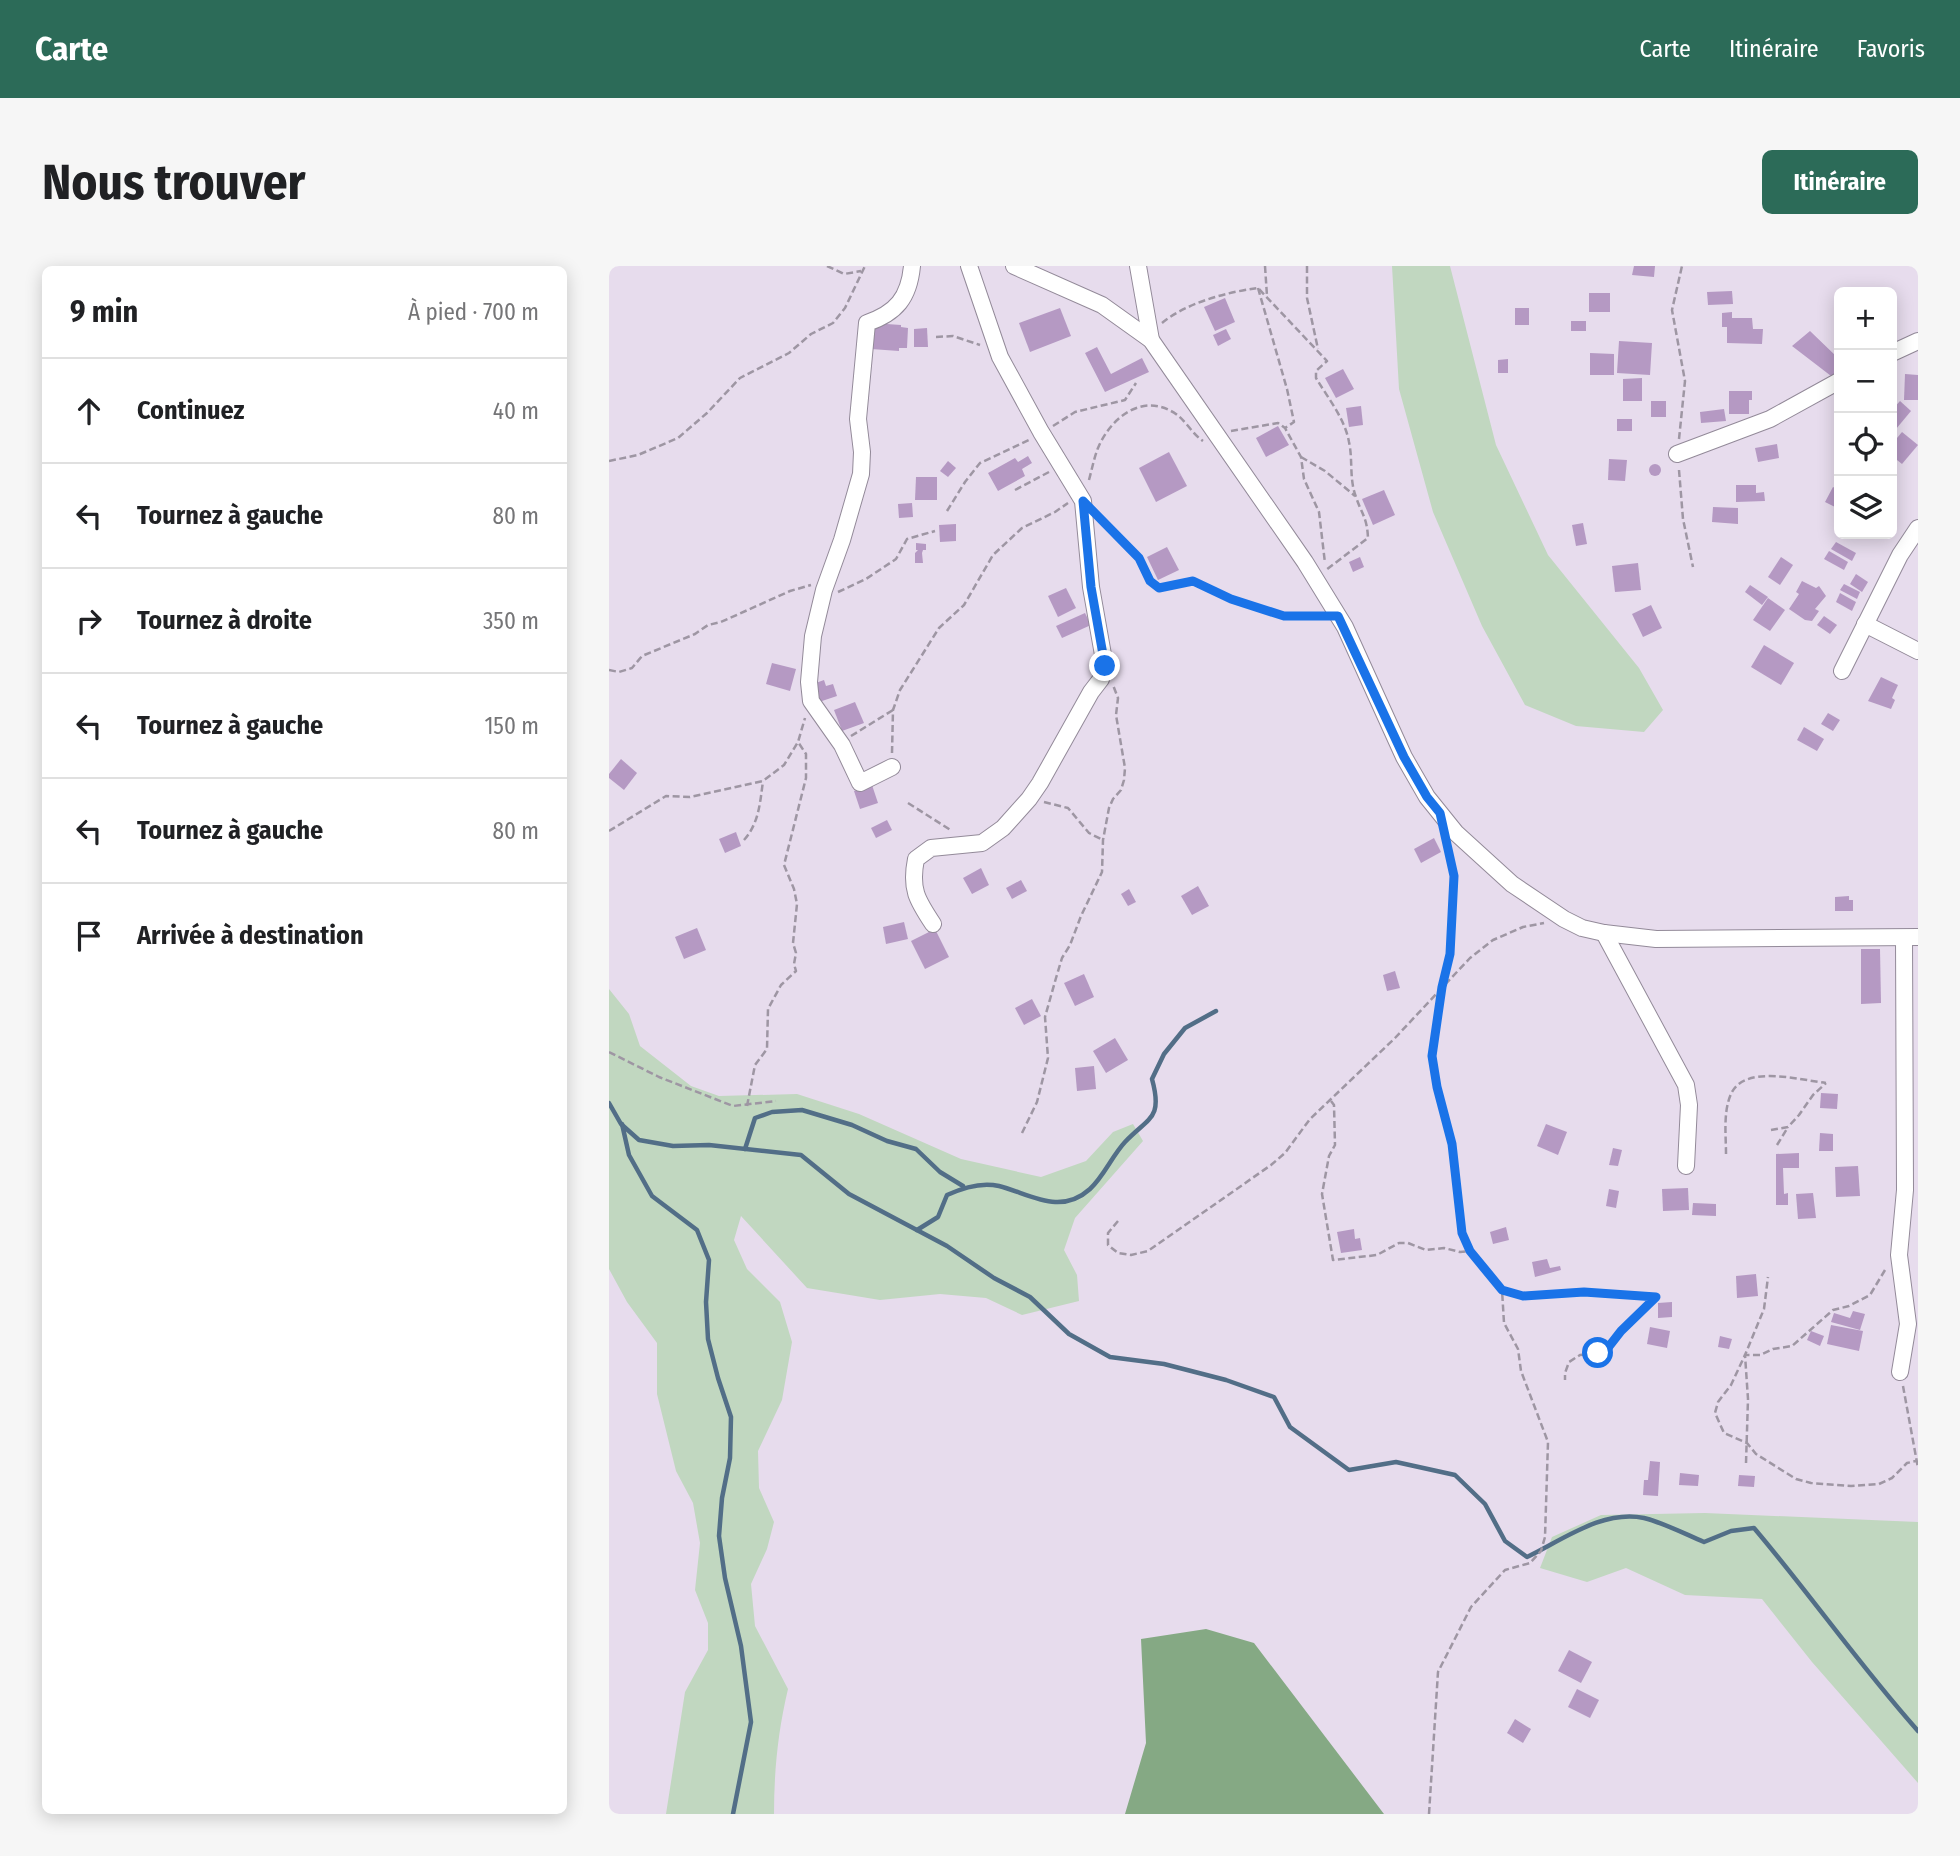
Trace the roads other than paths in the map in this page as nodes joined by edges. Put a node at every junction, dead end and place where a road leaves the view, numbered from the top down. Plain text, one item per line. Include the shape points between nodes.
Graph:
1 (912, 266) edge
2 (969, 266) edge
3 (1014, 266) edge
4 (1138, 266) edge
5 (1151, 340) junction
6 (1918, 341) edge
7 (1897, 351) edge
8 (1834, 384) edge
9 (1677, 454) road end
10 (1918, 528) edge
11 (1865, 624) junction
12 (1918, 651) edge
13 (1842, 671) dead end
14 (892, 767) road end
15 (933, 924) dead end
16 (1604, 933) junction
17 (1911, 938) edge
18 (1686, 1166) dead end
19 (1900, 1372) road end

1 - 14 street via 900,304 867,323 858,419 861,474 813,636 809,682 811,701 842,744 860,783
2 - 15 street via 997,348 1081,498 1105,666 1029,799 1003,828 982,843 931,848 916,859 913,887
3 - 5 street via 1102,305
4 - 5 street
5 - 16 street via 1338,616 1427,797 1457,833 1512,884 1564,919
6 - 7 street
8 - 9 street via 1770,419
10 - 11 street
11 - 12 street
11 - 13 street
16 - 17 street via 1656,940
16 - 18 street via 1686,1085
17 - 19 street via 1905,1190 1899,1255 1908,1324

